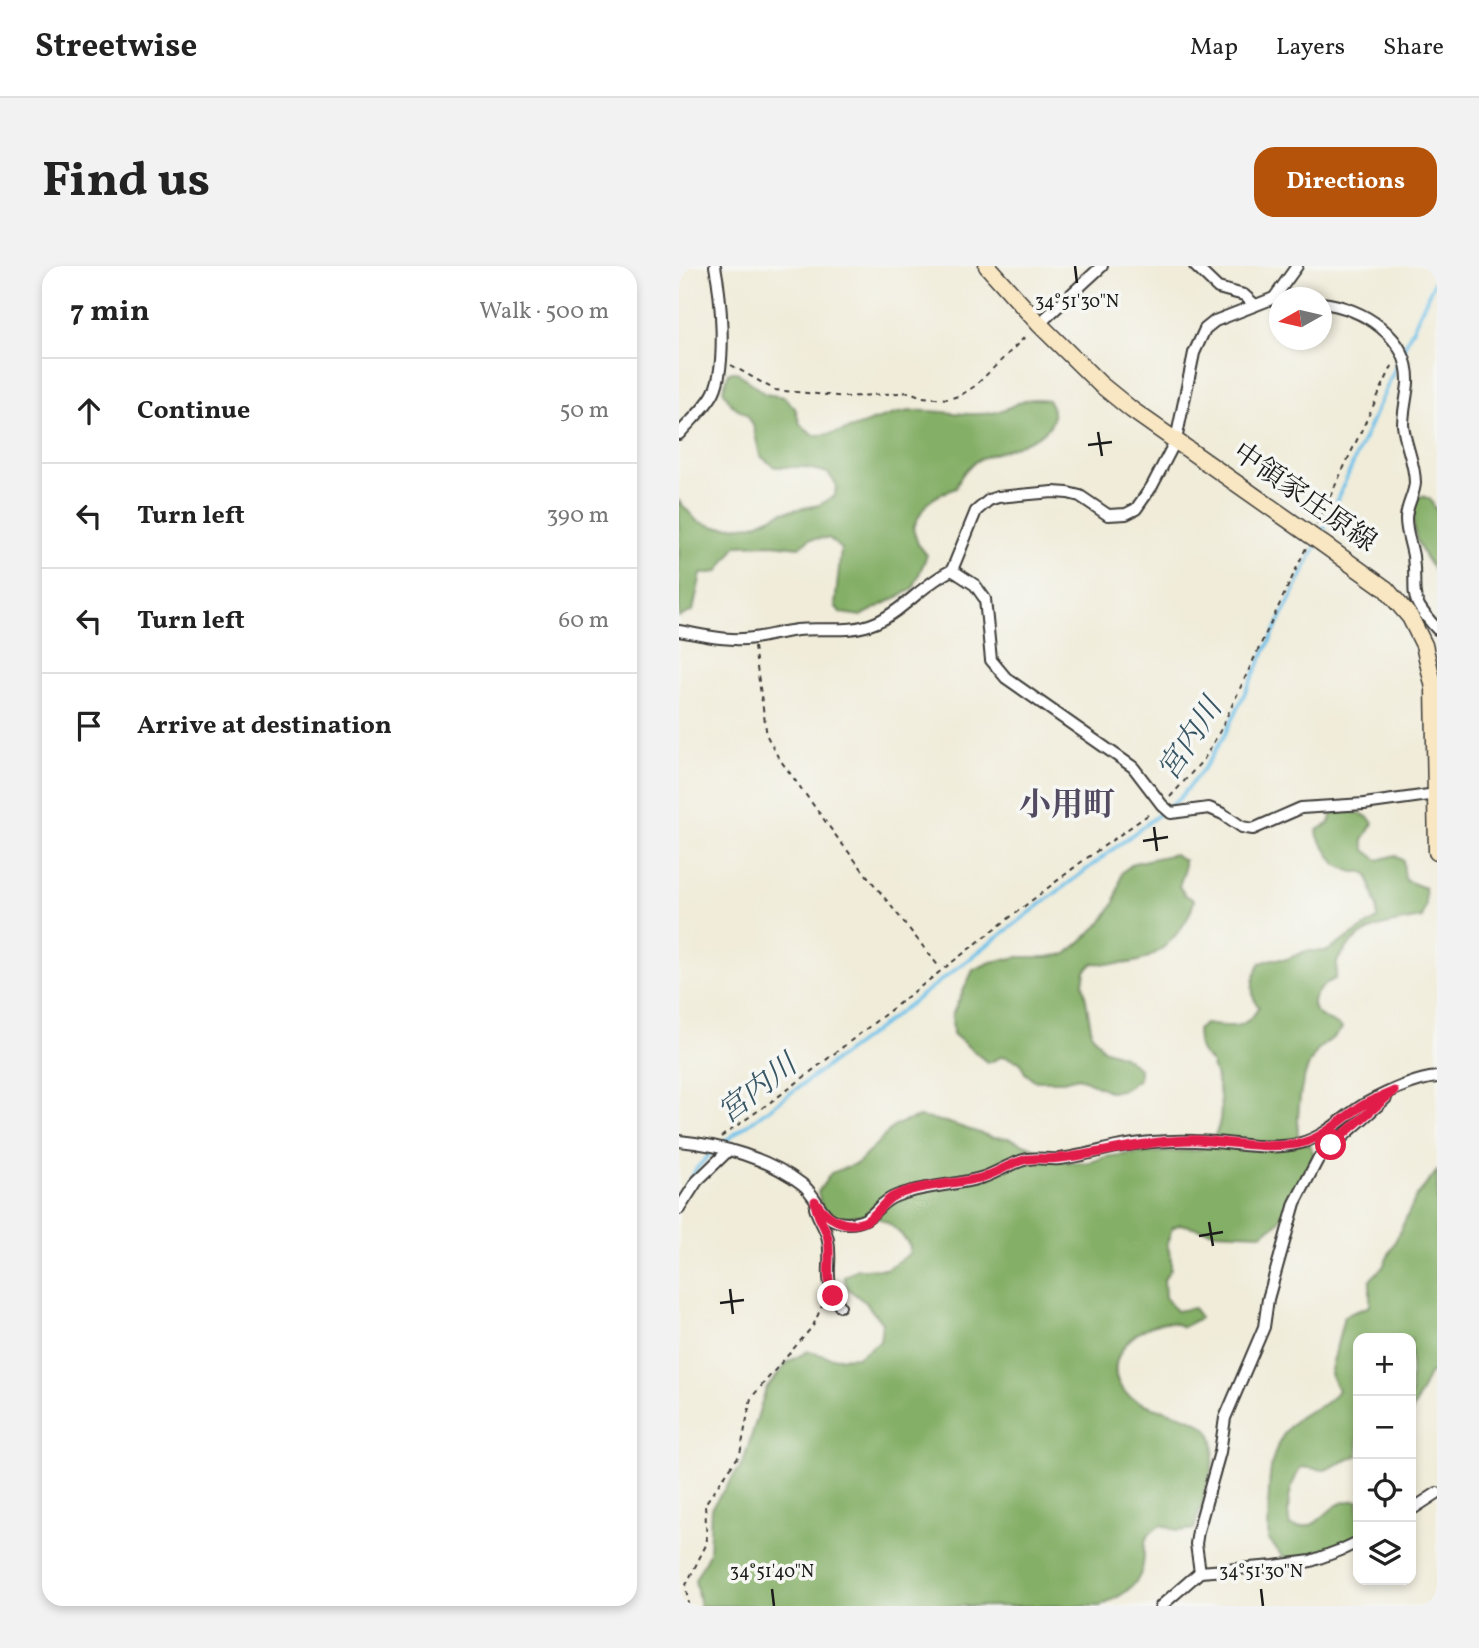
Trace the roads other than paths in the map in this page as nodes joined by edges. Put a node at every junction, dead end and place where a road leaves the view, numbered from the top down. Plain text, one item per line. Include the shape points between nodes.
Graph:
1 (715, 266) edge
2 (986, 266) edge
3 (1102, 266) edge
4 (1195, 266) edge
5 (1297, 266) edge
6 (1284, 287) edge
7 (1269, 301) edge
8 (1332, 304) edge
9 (1255, 305) junction
10 (1039, 324) junction
11 (679, 434) edge
12 (1176, 440) junction
13 (952, 569) junction
14 (1437, 629) edge
15 (679, 631) edge
16 (1436, 744) edge
17 (1436, 794) edge
18 (1437, 852) edge
19 (1437, 1077) edge
20 (1394, 1091) junction
21 (679, 1141) edge
22 (721, 1147) junction
23 (815, 1201) junction
24 (679, 1209) edge
25 (840, 1306) dead end
26 (1437, 1493) edge
27 (1416, 1507) edge
28 (1353, 1544) edge
29 (1200, 1572) junction
30 (1161, 1606) edge

1 - 11 street via 721,373 713,394
2 - 10 main road, 中領家庄原線
3 - 10 street
4 - 9 street via 1218,288 1244,295
5 - 6 street
7 - 9 street
8 - 14 street via 1343,306 1388,333 1405,363 1408,384 1403,426 1415,485 1406,519 1413,595
9 - 12 street via 1205,329 1194,353
10 - 12 main road, 中領家庄原線 via 1100,384
12 - 13 street via 1152,486 1136,509 1126,514 1108,515 1068,493 989,500 971,519
12 - 16 main road, 中領家庄原線 via 1386,589 1414,625 1430,666
13 - 15 street via 880,621 862,628 798,630 753,639
13 - 17 street via 975,585 985,599 991,660 1006,678 1133,767 1174,813 1209,808 1253,829 1301,808
16 - 17 main road, 中領家庄原線
17 - 18 main road, 中領家庄原線
19 - 20 street
20 - 23 street via 1364,1105 1319,1137 1297,1144 1251,1147 1167,1141 1058,1159 1025,1159 982,1178 897,1195 865,1222 833,1221
20 - 29 street via 1318,1159 1295,1203 1263,1326 1225,1418 1198,1531
21 - 22 street
22 - 23 street via 789,1176
22 - 24 street
23 - 25 street via 828,1236 829,1287
26 - 27 street
28 - 29 street via 1311,1560
29 - 30 street

